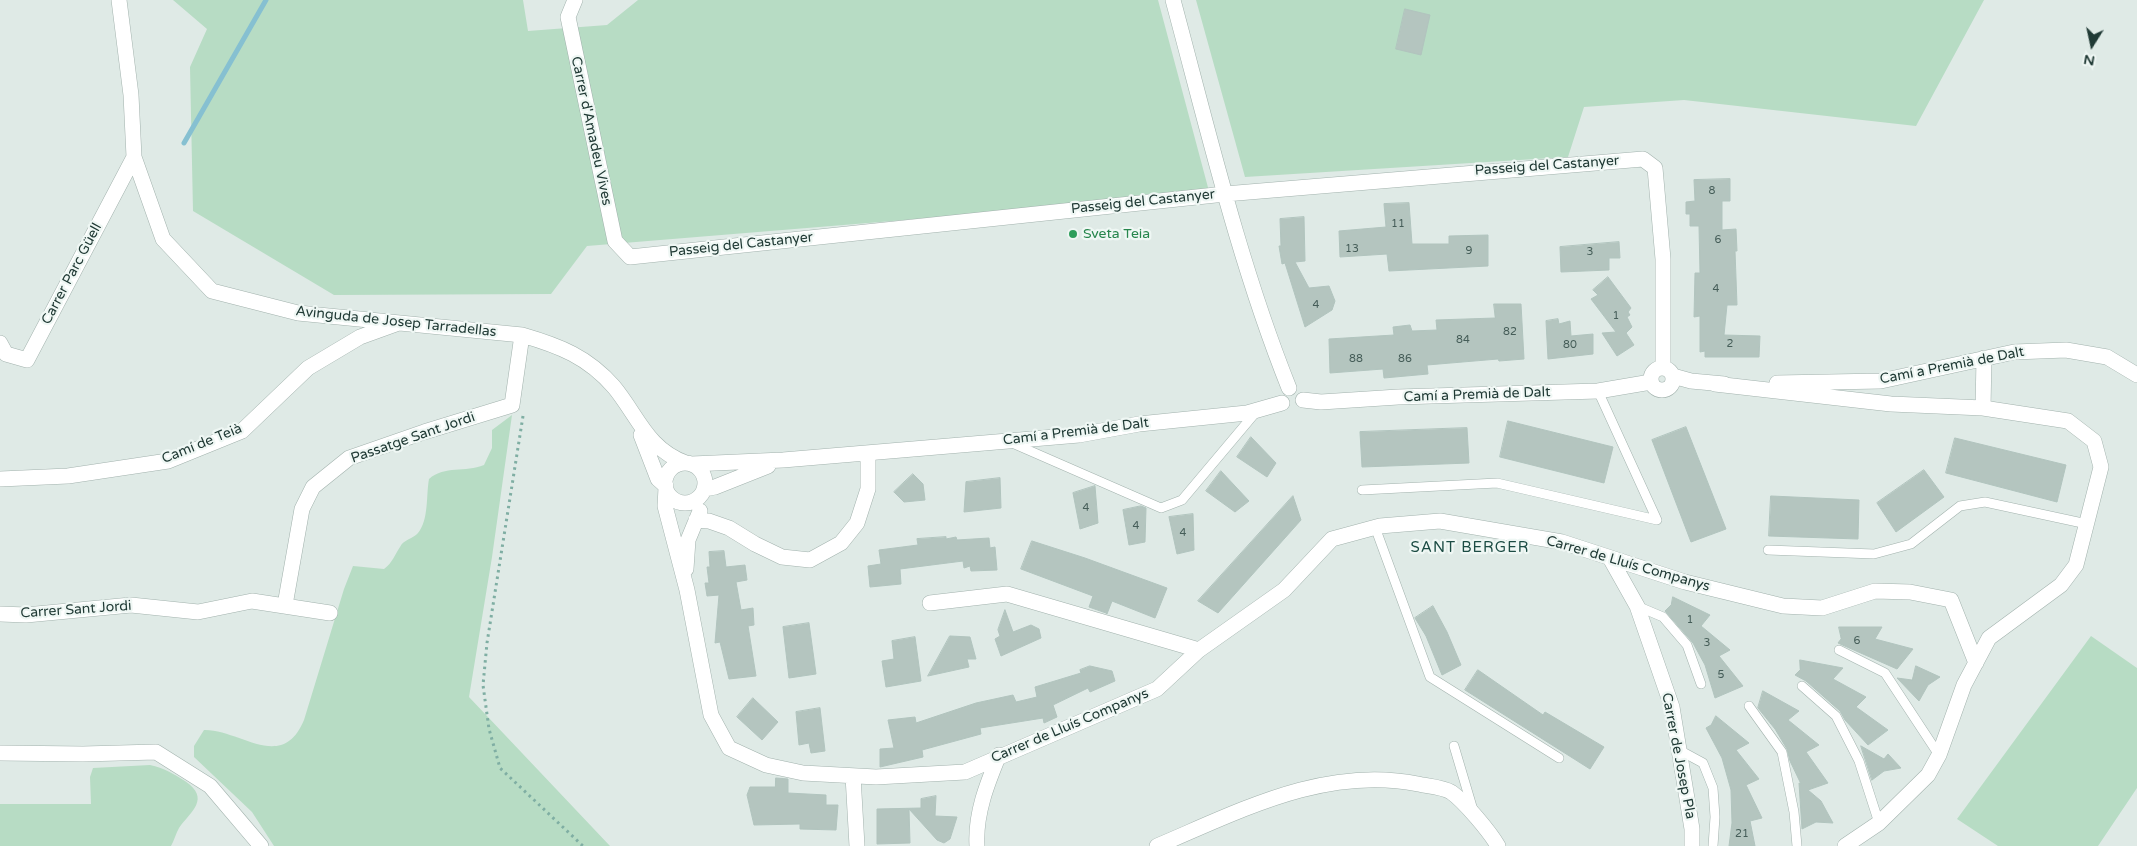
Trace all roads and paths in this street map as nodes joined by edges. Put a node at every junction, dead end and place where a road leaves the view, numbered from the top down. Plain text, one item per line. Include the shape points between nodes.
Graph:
1 (119, 0) edge
2 (575, 0) edge
3 (1173, 0) edge
4 (134, 157) junction
5 (1225, 194) junction
6 (630, 257) joint
7 (401, 322) junction
8 (516, 334) junction
9 (0, 343) edge
10 (1984, 358) junction
11 (1668, 371) junction
12 (2137, 375) edge
13 (1715, 384) junction
14 (1289, 388) junction
15 (1598, 391) junction
16 (1302, 400) junction
17 (1282, 403) junction
18 (512, 405) junction
19 (1983, 408) junction
20 (1258, 410) junction
21 (632, 415) junction
22 (1008, 441) junction
23 (868, 453) junction
24 (783, 460) junction
25 (689, 464) junction
26 (0, 479) edge
27 (666, 487) junction
28 (1362, 490) dead end
29 (703, 491) junction
30 (696, 520) junction
31 (2087, 524) junction
32 (1375, 527) junction
33 (1768, 550) dead end
34 (1610, 558) junction
35 (687, 590) junction
36 (930, 602) dead end
37 (285, 605) junction
38 (1637, 606) junction
39 (330, 613) dead end
40 (0, 614) edge
41 (1199, 650) junction
42 (1839, 650) dead end
43 (1976, 663) junction
44 (1702, 684) dead end
45 (1802, 686) dead end
46 (1749, 706) dead end
47 (1454, 746) dead end
48 (1679, 750) junction
49 (0, 753) edge
50 (1939, 754) junction
51 (999, 756) junction
52 (1559, 758) dead end
53 (853, 776) junction
54 (1475, 817) junction
55 (1879, 823) junction
56 (261, 846) edge
57 (583, 846) edge
58 (857, 846) edge
59 (977, 846) edge
60 (1158, 846) edge
61 (1498, 846) edge
62 (1692, 846) edge
63 (1713, 846) edge
64 (1797, 846) edge
65 (1845, 846) edge

1 - 4 street, Avinguda de Josep Tarradellas via 132,95
2 - 6 street, Carrer d'Amadeu Vives via 568,17 598,166 615,241
3 - 5 street
4 - 7 street, Avinguda de Josep Tarradellas via 164,239 212,291 298,313
4 - 9 street, Carrer Parc Güell via 27,360 6,354
5 - 6 street, Passeig del Castanyer
5 - 11 street, Passeig del Castanyer via 1643,159 1655,168
5 - 14 street via 1262,315
7 - 8 street, Avinguda de Josep Tarradellas
7 - 26 street, Camí de Teià via 360,337 308,368 242,431 168,461 68,476
8 - 18 street
8 - 21 street, Camí a Premià de Dalt via 576,354 612,386
10 - 12 street, Camí a Premià de Dalt via 2014,352 2066,350 2107,357
10 - 13 street, Camí a Premià de Dalt via 1881,381
10 - 19 street
11 - 13 street, Camí a Premià de Dalt via 1691,381
11 - 15 street, Camí a Premià de Dalt via 1672,385 1665,390 1656,388 1651,382
13 - 19 street via 1890,404
14 - 16 street via 1299,390
14 - 17 street via 1283,393
15 - 16 street, Camí a Premià de Dalt via 1321,402
15 - 28 lane via 1657,520 1497,482
16 - 17 street via 1293,409
17 - 20 street, Camí a Premià de Dalt
18 - 37 street, Passatge Sant Jordi via 349,458 313,487 302,509
18 - 57 path via 523,416 487,643 484,685 489,729 500,768
19 - 31 street via 2068,421 2094,441 2101,467
20 - 22 street, Camí a Premià de Dalt via 1139,424 1080,435
20 - 22 lane via 1182,500 1160,508
21 - 25 street, Camí a Premià de Dalt via 656,445 670,457
21 - 27 street, Camí a Premià de Dalt via 658,479
22 - 23 street, Camí a Premià de Dalt
23 - 24 street, Camí a Premià de Dalt
23 - 30 street via 868,490 857,523 840,543 810,560 782,556 729,528
24 - 25 street, Camí a Premià de Dalt
24 - 29 street, Camí a Premià de Dalt
25 - 27 street via 674,466 667,476
25 - 29 street via 702,473 705,479
27 - 29 street via 669,494 680,502 693,501
27 - 35 street via 665,506
29 - 30 street via 704,502
30 - 35 street via 688,540
31 - 33 lane via 1984,502 1960,506 1910,544 1874,554
31 - 43 street via 2076,565 2061,585 1989,638
32 - 34 street, Carrer de Lluís Companys via 1440,521 1562,542
32 - 41 street, Carrer de Lluís Companys via 1332,539 1284,590
32 - 52 lane via 1430,677
34 - 38 street, Carrer de Josep Pla
34 - 43 street, Carrer de Lluís Companys via 1693,584 1783,606 1822,608 1875,591 1910,592 1951,600
35 - 53 street, Carrer de Lluís Companys via 711,715 730,748 766,765 803,773
36 - 41 street via 1007,594
37 - 39 street, Carrer Sant Jordi
37 - 40 street, Carrer Sant Jordi via 252,601 198,612 132,605 26,615
38 - 44 lane via 1663,617 1687,645
38 - 48 street, Carrer de Josep Pla via 1672,707
41 - 51 street, Carrer de Lluís Companys via 1157,689
42 - 50 lane via 1885,673
43 - 50 street via 1964,685
45 - 55 lane via 1836,716 1859,761
46 - 64 lane via 1782,752
47 - 54 lane
48 - 62 street, Carrer de Josep Pla
48 - 63 lane via 1703,763 1713,788 1716,817
49 - 56 street via 156,752 210,786
50 - 55 street via 1928,775
51 - 53 street, Carrer de Lluís Companys via 965,772
51 - 59 street via 984,792
53 - 58 street
54 - 60 street via 1450,791 1392,779 1329,782 1272,797
54 - 61 street
55 - 65 street

